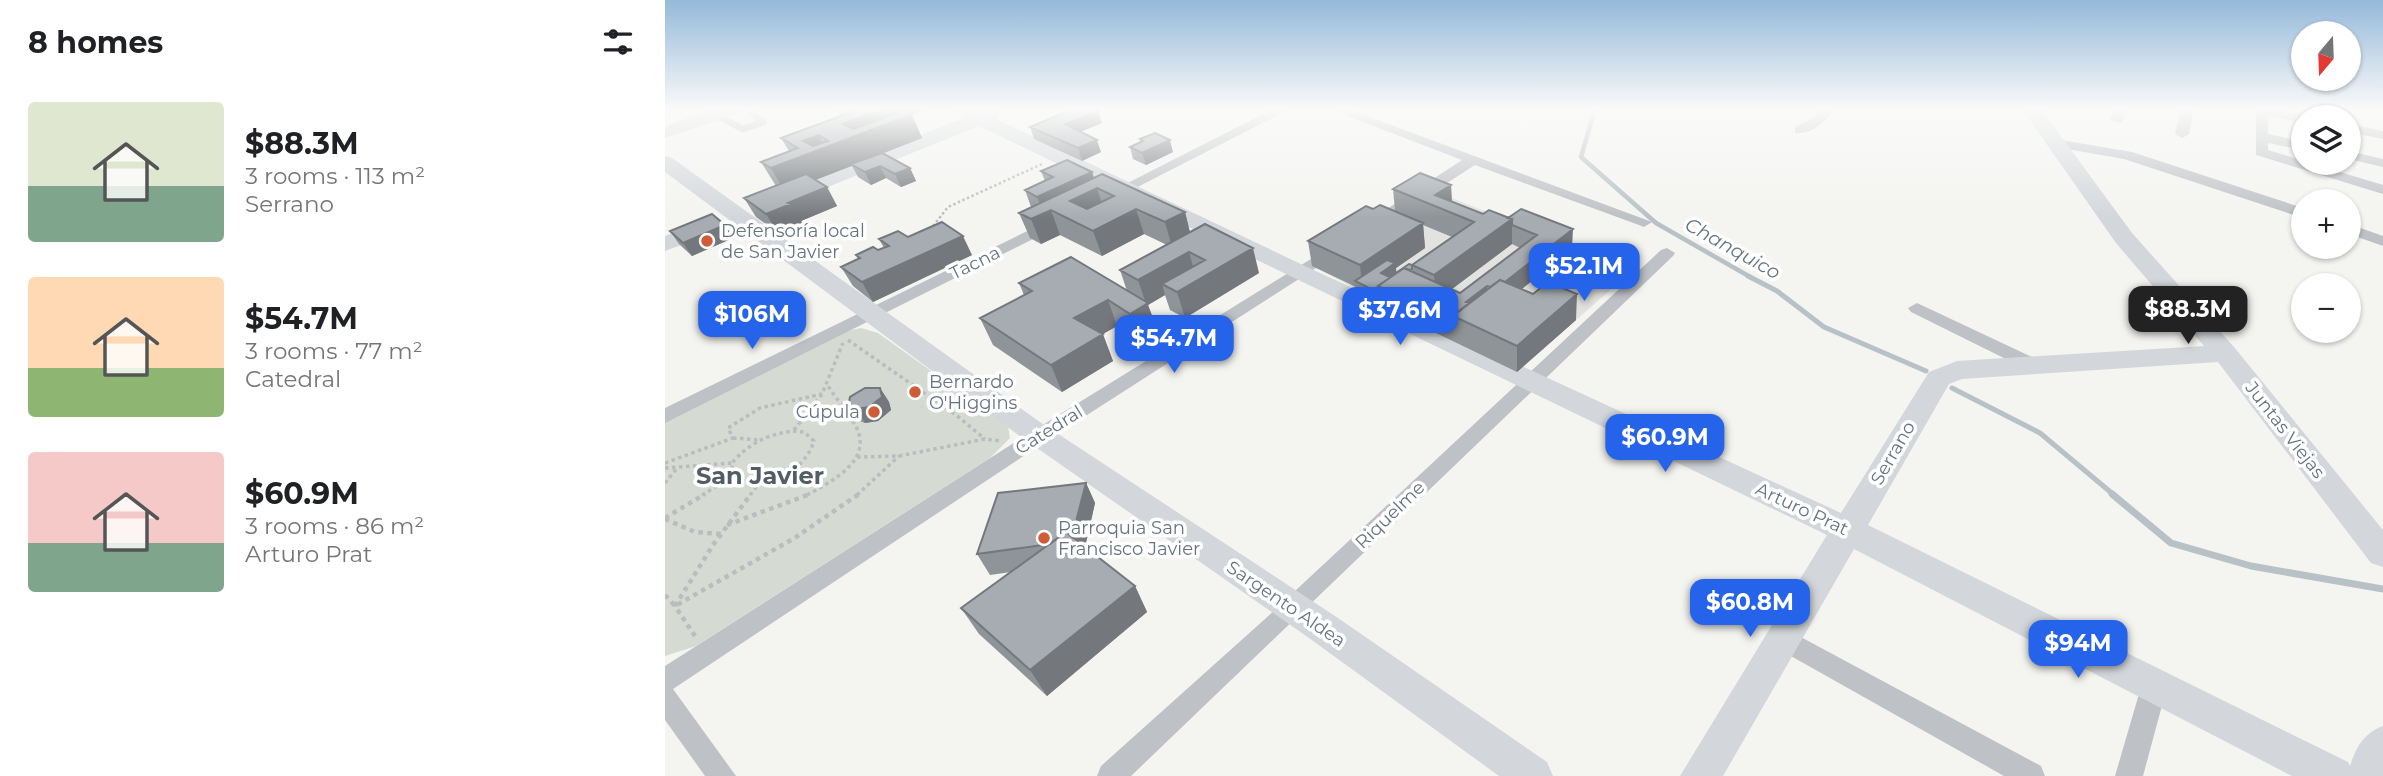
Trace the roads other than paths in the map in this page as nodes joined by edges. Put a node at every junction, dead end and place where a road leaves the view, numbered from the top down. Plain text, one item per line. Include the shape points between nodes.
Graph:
1 (914, 145) edge
2 (1035, 145) edge
3 (1212, 145) edge
4 (1430, 145) edge
5 (2057, 145) edge
6 (2068, 145) edge
7 (2261, 145) edge
8 (2361, 158) edge
9 (1471, 161) junction
10 (665, 162) edge
11 (2383, 163) edge
12 (1124, 189) junction
13 (2383, 190) edge
14 (1100, 201) edge
15 (2291, 210) edge
16 (738, 215) junction
17 (1065, 218) edge
18 (1644, 222) dead end
19 (2361, 233) edge
20 (2383, 241) edge
21 (665, 244) edge
22 (1667, 253) dead end
23 (1298, 272) junction
24 (1917, 308) dead end
25 (864, 318) junction
26 (2225, 353) junction
27 (2031, 363) junction
28 (1529, 382) junction
29 (665, 416) edge
30 (1034, 440) junction
31 (1849, 531) junction
32 (2383, 554) edge
33 (1292, 609) junction
34 (1784, 639) junction
35 (665, 680) edge
36 (2154, 687) junction
37 (665, 698) edge
38 (2383, 745) edge
39 (1706, 774) edge
40 (722, 776) edge
41 (1111, 776) edge
42 (1533, 776) edge
43 (2031, 776) edge
44 (2129, 776) edge
45 (2334, 776) edge
46 (2368, 776) edge

1 - 16 street
2 - 12 street, Arturo Prat
3 - 12 street
4 - 9 street
5 - 26 street, Juntas Viejas via 2124,238
6 - 15 street via 2127,155
7 - 13 street via 2261,152
8 - 11 street
9 - 18 street
9 - 23 street, Catedral
10 - 16 street, Sargento Aldea
12 - 14 street
12 - 23 street, Arturo Prat
16 - 21 street
16 - 25 street, Sargento Aldea
17 - 25 street, Tacna
19 - 20 street
22 - 28 street, Riquelme
23 - 28 street, Arturo Prat
23 - 30 street, Catedral
24 - 27 street
25 - 29 street, Tacna
25 - 30 street, Sargento Aldea
26 - 27 street, Serrano
26 - 32 street, Juntas Viejas
27 - 31 street, Serrano via 1957,370 1939,378
28 - 31 street, Arturo Prat
28 - 33 street, Riquelme
30 - 33 street, Sargento Aldea
30 - 35 street, Catedral
31 - 34 street, Serrano
31 - 36 street, Arturo Prat
33 - 41 street, Riquelme
33 - 42 street, Sargento Aldea
34 - 39 street, Serrano
34 - 43 street
36 - 44 street
36 - 45 street, Arturo Prat
37 - 40 street
38 - 46 street

